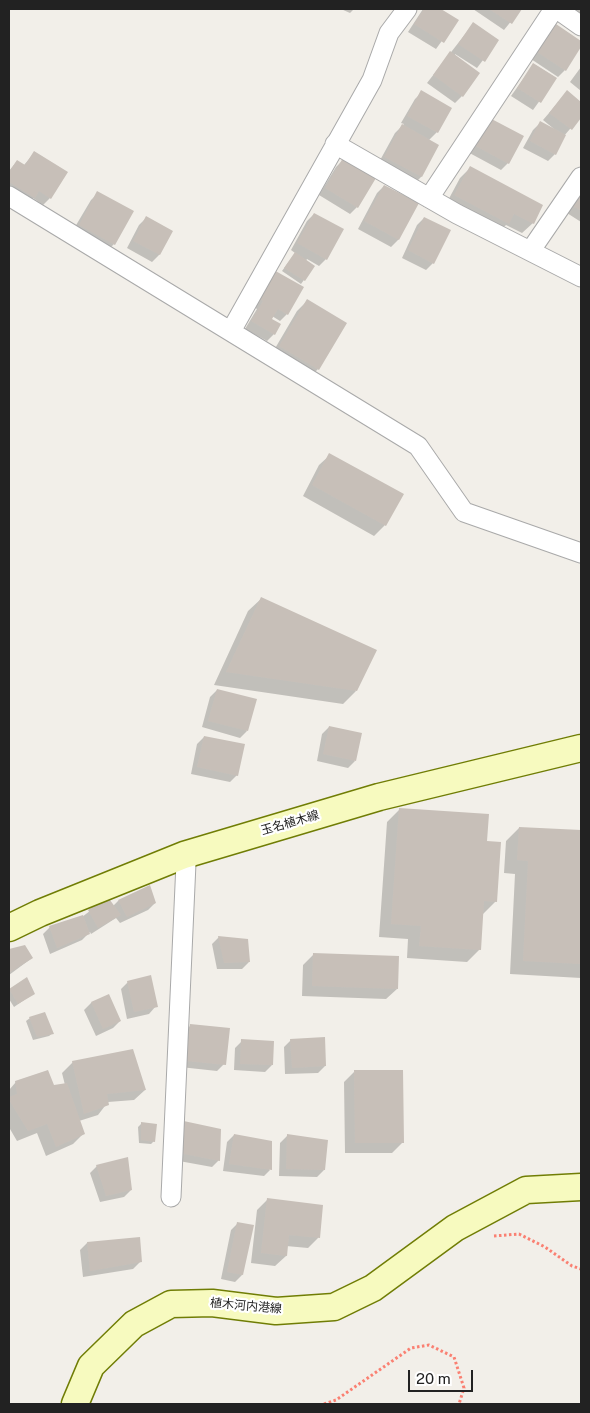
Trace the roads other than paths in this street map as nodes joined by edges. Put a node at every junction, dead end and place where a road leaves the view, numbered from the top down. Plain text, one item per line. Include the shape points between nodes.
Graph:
1 (407, 9) edge
2 (556, 9) edge
3 (581, 26) edge
4 (335, 144) junction
5 (581, 177) edge
6 (9, 196) edge
7 (429, 198) junction
8 (531, 250) junction
9 (581, 276) edge
10 (231, 332) junction
11 (581, 553) edge
12 (581, 748) edge
13 (184, 855) junction
14 (9, 928) edge
15 (581, 1187) edge
16 (171, 1196) dead end
17 (75, 1404) edge

1 - 4 street via 389,33 372,80
2 - 3 street
2 - 7 street
4 - 7 street
4 - 10 street
5 - 8 street
6 - 10 street
7 - 8 street
8 - 9 street
10 - 11 street via 418,446 464,512
12 - 13 main road, 玉名植木線 via 379,797
13 - 14 main road, 玉名植木線
13 - 16 street
15 - 17 main road, 植木河内港線 via 526,1190 455,1228 373,1288 334,1307 276,1311 212,1302 171,1304 134,1324 91,1366

